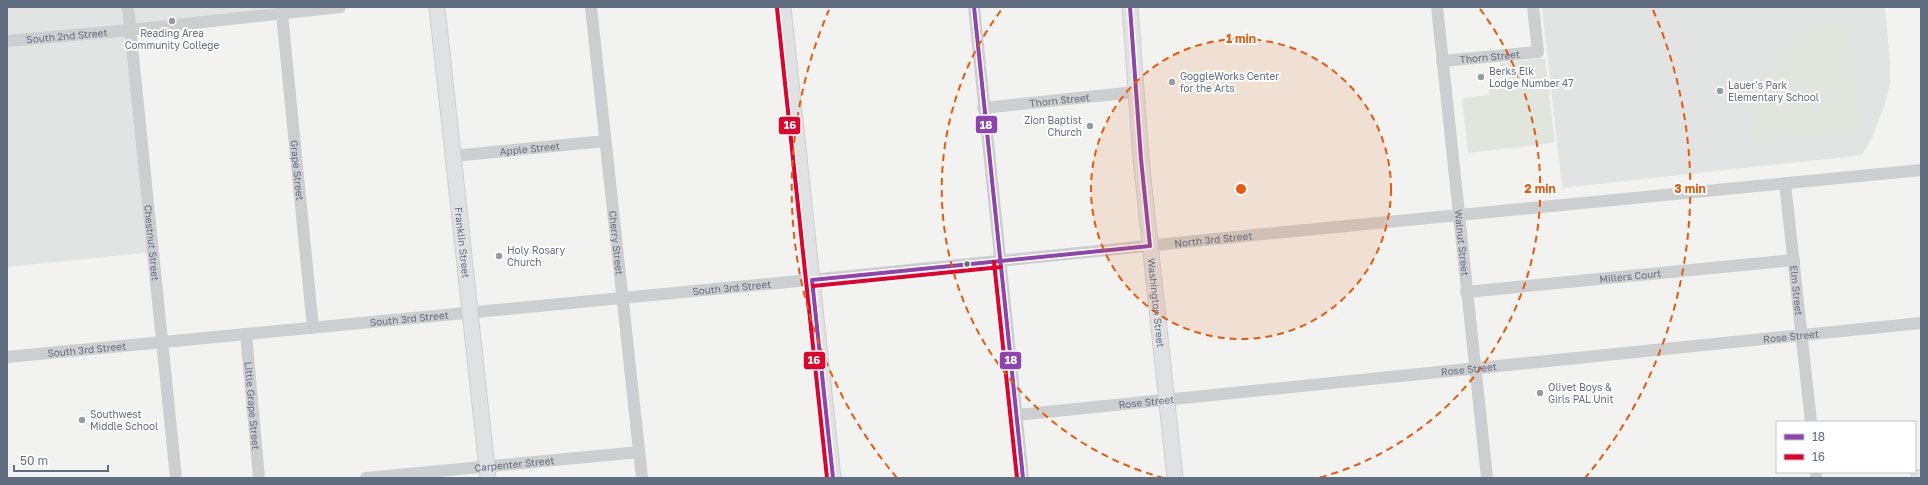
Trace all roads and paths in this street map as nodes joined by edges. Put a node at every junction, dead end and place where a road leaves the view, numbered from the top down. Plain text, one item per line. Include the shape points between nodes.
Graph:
1 (128, 7) edge
2 (340, 7) edge
3 (437, 7) edge
4 (591, 7) edge
5 (783, 7) edge
6 (974, 7) edge
7 (1130, 7) edge
8 (1437, 7) edge
9 (1533, 7) edge
10 (282, 14) junction
11 (130, 30) junction
12 (7, 41) edge
13 (1442, 61) junction
14 (1135, 92) junction
15 (983, 108) junction
16 (605, 142) junction
17 (453, 156) junction
18 (1921, 170) edge
19 (1785, 183) junction
20 (1458, 215) junction
21 (1150, 246) junction
22 (1794, 260) junction
23 (1000, 261) junction
24 (812, 280) junction
25 (1466, 292) junction
26 (622, 298) junction
27 (470, 313) junction
28 (1921, 323) edge
29 (313, 328) junction
30 (246, 334) junction
31 (1802, 335) junction
32 (162, 341) junction
33 (7, 357) edge
34 (1475, 367) junction
35 (1167, 399) junction
36 (1016, 415) junction
37 (1811, 421) edge
38 (639, 452) junction
39 (487, 472) edge
40 (176, 478) edge
41 (259, 478) edge
42 (366, 478) edge
43 (642, 478) edge
44 (833, 478) edge
45 (1023, 478) edge
46 (1175, 478) edge
47 (1487, 478) edge

1 - 11 street, Chestnut Street
2 - 10 street, South 2nd Street
3 - 17 main road, Franklin Street
4 - 16 street, Cherry Street
5 - 24 main road
6 - 15 street
7 - 14 main road, Washington Street
8 - 13 street, Walnut Street
9 - 13 street, Thorn Street via 1538,52
10 - 11 street, South 2nd Street
10 - 29 street, Grape Street
11 - 12 street, South 2nd Street
11 - 32 street, Chestnut Street
13 - 20 street, Walnut Street
14 - 15 street, Thorn Street
14 - 21 main road, Washington Street
15 - 23 street
16 - 17 street, Apple Street
16 - 26 street, Cherry Street
17 - 27 main road, Franklin Street
18 - 19 street, North 3rd Street
19 - 20 street, North 3rd Street
19 - 22 street, Elm Street
20 - 21 street, North 3rd Street
20 - 25 street, Walnut Street
21 - 23 street, North 3rd Street
21 - 35 main road, Washington Street
22 - 25 street, Millers Court
22 - 31 street, Elm Street
23 - 24 street, North 3rd Street
23 - 36 street
24 - 26 street, South 3rd Street
24 - 44 main road
25 - 34 street, Walnut Street
26 - 27 street, South 3rd Street
26 - 38 street, Cherry Street
27 - 29 street, South 3rd Street
27 - 39 main road, Franklin Street
28 - 31 street, Rose Street
29 - 30 street, South 3rd Street
30 - 32 street, South 3rd Street
30 - 41 street, Little Grape Street
31 - 34 street, Rose Street
31 - 37 street, Elm Street
32 - 33 street, South 3rd Street
32 - 40 street, Chestnut Street
34 - 35 street, Rose Street
34 - 47 street, Walnut Street
35 - 36 street, Rose Street
35 - 46 main road, Washington Street
36 - 45 street
38 - 39 street, Carpenter Street
38 - 43 street, Cherry Street
39 - 42 street, Carpenter Street

